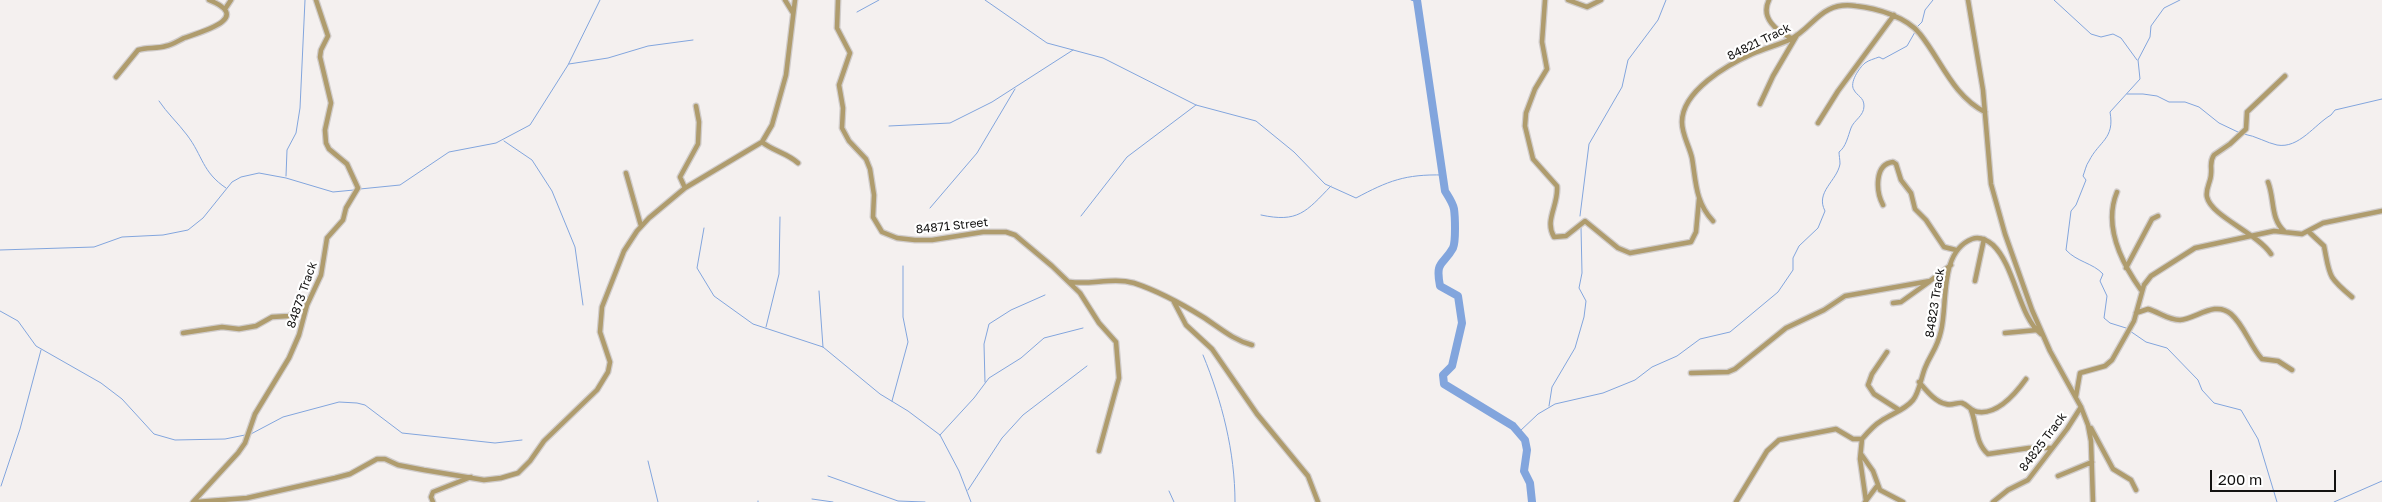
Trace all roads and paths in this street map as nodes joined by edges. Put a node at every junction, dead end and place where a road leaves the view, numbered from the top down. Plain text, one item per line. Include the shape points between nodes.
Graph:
1 (209, 0) edge
2 (231, 0) edge
3 (316, 0) edge
4 (785, 0) edge
5 (795, 0) edge
6 (838, 0) edge
7 (1545, 0) edge
8 (1568, 0) edge
9 (1600, 0) edge
10 (1770, 0) edge
11 (1968, 0) edge
12 (225, 9) junction
13 (793, 13) junction
14 (1894, 15) junction
15 (1798, 34) junction
16 (1791, 38) junction
17 (2285, 76) dead end
18 (116, 77) dead end
19 (1760, 104) dead end
20 (696, 106) dead end
21 (1985, 112) junction
22 (1818, 123) dead end
23 (762, 142) junction
24 (798, 163) dead end
25 (626, 173) dead end
26 (2268, 182) dead end
27 (686, 188) junction
28 (2117, 192) dead end
29 (1699, 199) junction
30 (1883, 205) dead end
31 (2382, 211) edge
32 (2158, 216) dead end
33 (1712, 221) dead end
34 (641, 226) junction
35 (2309, 232) junction
36 (2286, 233) junction
37 (2253, 235) junction
38 (1984, 239) junction
39 (1956, 250) junction
40 (2271, 254) dead end
41 (1951, 265) junction
42 (2126, 268) junction
43 (1930, 281) junction
44 (1070, 282) junction
45 (1975, 282) dead end
46 (2141, 290) junction
47 (2352, 297) dead end
48 (1174, 302) junction
49 (1892, 303) dead end
50 (307, 305) junction
51 (2136, 313) junction
52 (2037, 330) junction
53 (183, 333) dead end
54 (2005, 333) dead end
55 (2043, 335) junction
56 (1252, 346) dead end
57 (1887, 352) dead end
58 (2292, 370) dead end
59 (1691, 373) dead end
60 (2026, 379) dead end
61 (1920, 382) junction
62 (2076, 397) junction
63 (2081, 406) junction
64 (1971, 409) junction
65 (1899, 410) junction
66 (2088, 425) junction
67 (1862, 439) junction
68 (2051, 448) junction
69 (1099, 451) dead end
70 (1860, 453) junction
71 (2092, 462) junction
72 (472, 476) junction
73 (2058, 476) dead end
74 (1877, 486) junction
75 (2136, 490) dead end
76 (195, 502) edge
77 (433, 502) edge
78 (1318, 502) edge
79 (1736, 502) edge
80 (1866, 502) edge
81 (1903, 502) edge
82 (1993, 502) edge
83 (2093, 502) edge

1 - 12 street
2 - 12 street
3 - 50 street, 84873 Track via 328,36 320,57 331,103 325,130 326,143 347,164 358,188 343,220 328,238 321,275
4 - 13 street
5 - 13 street
6 - 44 street, 84871 Street via 838,28 850,53 839,85 842,128 870,169 873,217 882,232 915,240 976,232 1010,233
7 - 29 street via 1542,42 1547,69 1535,89 1525,126 1533,159 1557,186 1556,203 1549,223 1554,237 1566,236 1585,221 1618,248 1630,253 1688,244 1696,232
8 - 9 street via 1587,7
10 - 16 street via 1766,8 1770,22 1780,33
11 - 21 street
12 - 18 street via 223,22 208,31 165,46 138,50
13 - 23 street via 783,92 772,125
14 - 15 street, 84821 Track via 1855,5 1834,8 1818,15
14 - 21 street, 84821 Track via 1920,33 1960,92
14 - 22 street
15 - 16 street, 84821 Track
15 - 19 street
16 - 29 street, 84821 Track via 1752,54 1716,75 1689,99 1683,112 1682,128 1690,150
17 - 37 street via 2247,112 2246,129 2242,134 2211,160 2206,193 2208,201 2222,216
20 - 27 street via 698,144 680,177
21 - 55 street via 1991,184 2018,271
23 - 24 street
23 - 27 street
25 - 34 street
26 - 36 street via 2274,217
27 - 34 street
28 - 42 street via 2111,213 2117,246
29 - 33 street, 84821 Track
30 - 39 street via 1879,173 1885,165 1893,162 1911,193 1915,209 1944,247
31 - 35 street via 2323,223
32 - 42 street via 2152,219
34 - 72 street via 624,251 602,307 600,332 610,362 604,380 580,408 544,441 518,473 484,480
35 - 36 street
35 - 47 street via 2324,246 2326,265 2334,280
36 - 37 street via 2274,231
37 - 40 street
37 - 46 street via 2195,248 2151,276
38 - 39 street via 1976,238
38 - 45 street
38 - 52 street via 2000,255
39 - 41 street, 84823 Track
41 - 43 street
41 - 61 street, 84823 Track via 1937,348
42 - 46 street
43 - 49 street via 1901,302
43 - 59 street via 1845,296 1786,328 1735,369
44 - 48 street via 1125,281 1158,292
44 - 69 street, 84871 Street via 1116,342 1120,378
46 - 51 street
48 - 56 street via 1239,342
48 - 78 street via 1186,325 1212,349 1308,476
50 - 53 street via 289,316 272,317 256,326
50 - 76 street, 84873 Track via 292,352 259,406 245,442
51 - 58 street via 2148,309 2180,320 2206,310 2226,311 2262,358 2278,361
51 - 62 street via 2112,360 2105,366 2080,373
52 - 54 street
52 - 55 street
55 - 62 street
57 - 65 street via 1868,385 1874,394
60 - 64 street via 1996,408 1981,412
61 - 64 street via 1941,402 1964,404
61 - 65 street, 84823 Track via 1914,400
62 - 63 street
63 - 66 street
63 - 68 street, 84825 Track via 2067,430
64 - 68 street via 1982,448 1988,454
65 - 67 street, 84823 Track
66 - 71 street
66 - 75 street via 2110,464 2131,480
67 - 70 street
67 - 79 street via 1853,439 1836,428 1779,440 1767,451
68 - 82 street, 84825 Track via 2028,480
70 - 74 street via 1873,472
70 - 80 street
71 - 73 street
71 - 83 street
72 - 76 street via 424,470 377,459 342,476 247,498
72 - 77 street via 433,492
74 - 80 street
74 - 81 street

